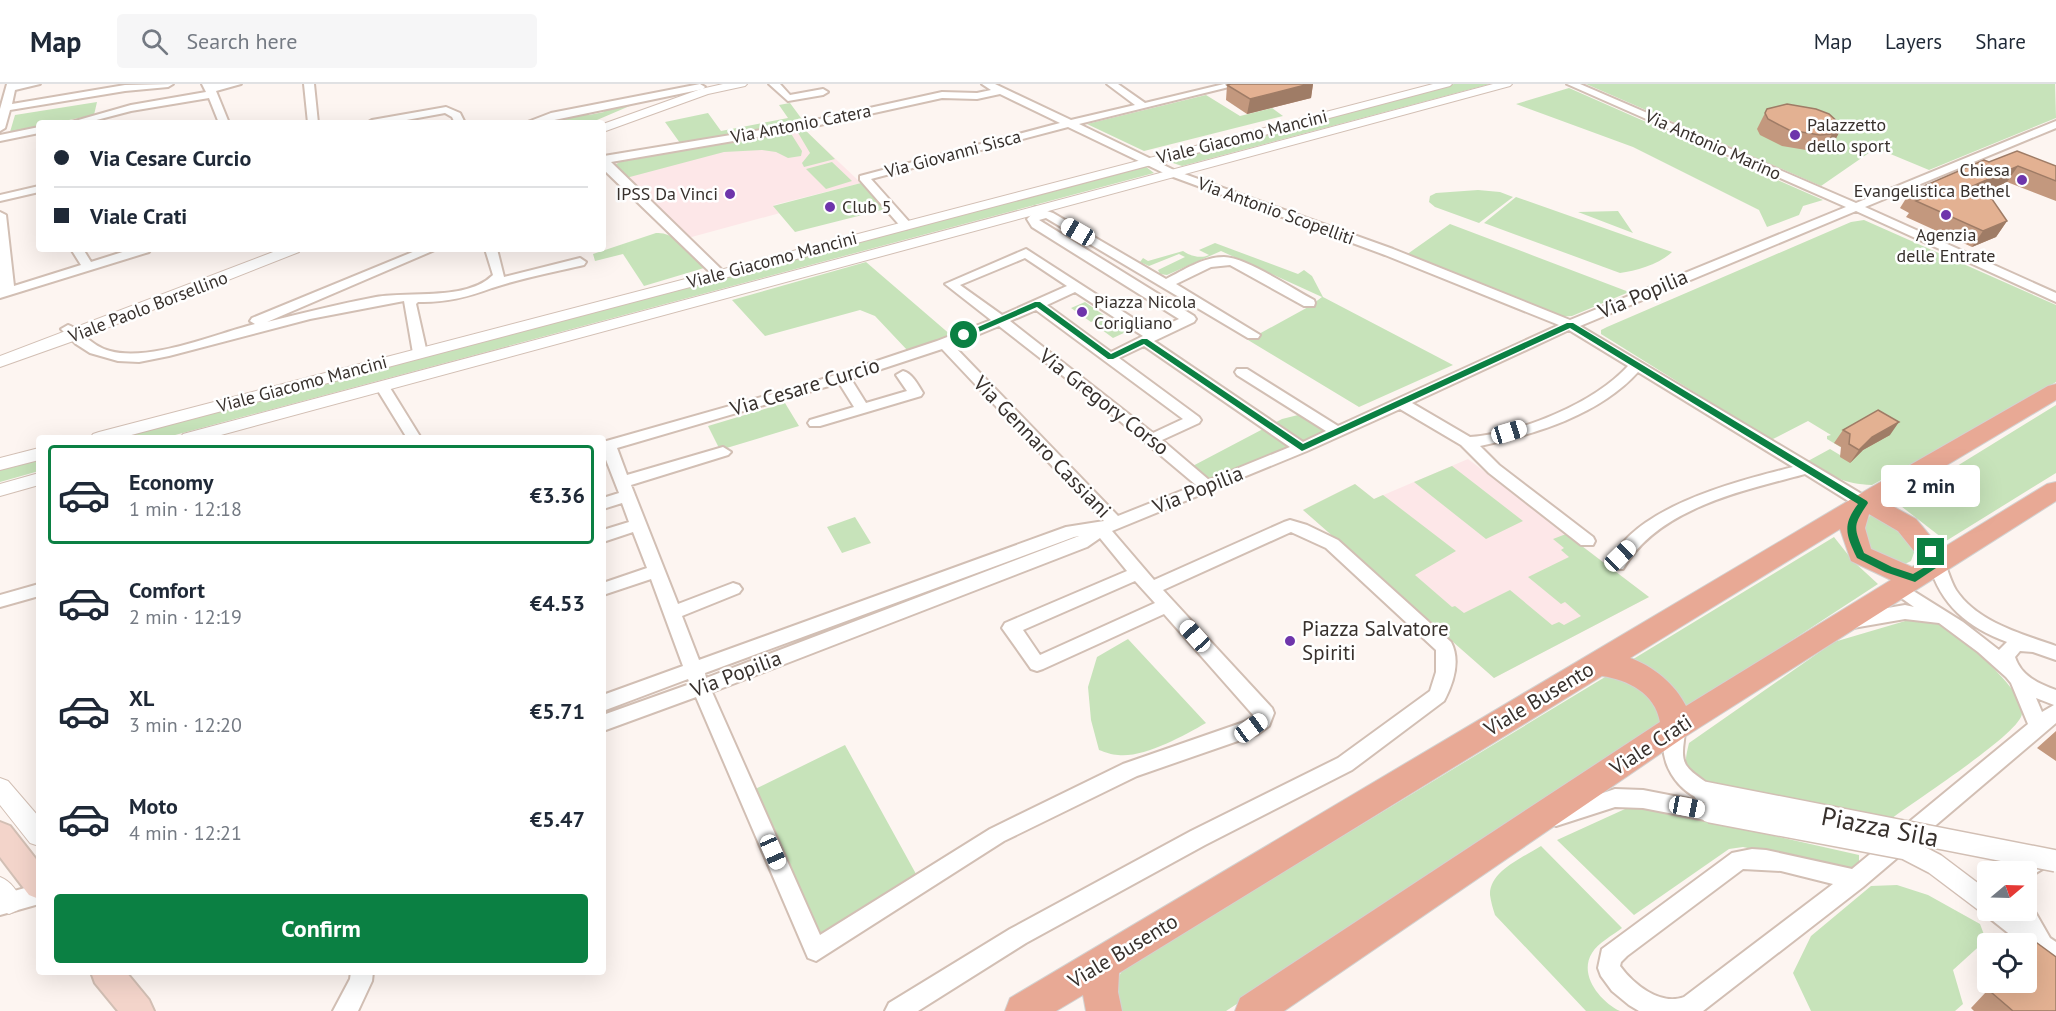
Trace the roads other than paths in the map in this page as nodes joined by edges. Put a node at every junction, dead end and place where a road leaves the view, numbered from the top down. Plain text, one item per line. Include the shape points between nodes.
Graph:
1 (35, 84) edge
2 (168, 84) edge
3 (236, 84) edge
4 (309, 84) edge
5 (741, 84) edge
6 (774, 84) edge
7 (987, 84) edge
8 (1112, 84) edge
9 (1236, 84) edge
10 (1446, 84) edge
11 (1506, 84) edge
12 (1572, 84) edge
13 (11, 86) edge
14 (707, 87) edge
15 (1482, 87) edge
16 (125, 88) junction
17 (209, 89) edge
18 (999, 91) junction
19 (823, 93) dead end
20 (640, 98) junction
21 (655, 102) junction
22 (1143, 106) junction
23 (4, 111) edge
24 (122, 111) junction
25 (85, 120) edge
26 (222, 120) edge
27 (313, 120) edge
28 (388, 120) edge
29 (457, 120) edge
30 (543, 120) edge
31 (606, 120) edge
32 (1068, 124) junction
33 (2056, 124) edge
34 (606, 127) edge
35 (0, 128) edge
36 (36, 131) edge
37 (0, 138) edge
38 (606, 160) edge
39 (1146, 161) junction
40 (606, 164) edge
41 (1172, 173) junction
42 (36, 190) edge
43 (0, 198) edge
44 (1854, 206) junction
45 (1037, 212) junction
46 (0, 215) edge
47 (906, 225) junction
48 (1, 238) edge
49 (79, 252) edge
50 (136, 252) edge
51 (266, 252) edge
52 (286, 252) edge
53 (424, 252) edge
54 (492, 252) edge
55 (580, 262) dead end
56 (88, 267) junction
57 (719, 274) junction
58 (1166, 284) junction
59 (489, 285) junction
60 (1076, 286) junction
61 (4, 292) edge
62 (416, 297) junction
63 (2056, 298) edge
64 (1310, 303) dead end
65 (1037, 304) junction
66 (999, 320) junction
67 (1570, 325) junction
68 (71, 333) junction
69 (1253, 335) dead end
70 (224, 336) junction
71 (1149, 339) junction
72 (944, 344) junction
73 (0, 353) edge
74 (420, 353) junction
75 (1111, 357) junction
76 (0, 362) edge
77 (1637, 365) junction
78 (1242, 372) dead end
79 (903, 375) dead end
80 (842, 376) junction
81 (382, 386) junction
82 (2056, 391) edge
83 (1401, 402) junction
84 (863, 409) junction
85 (815, 423) dead end
86 (1337, 432) junction
87 (110, 435) edge
88 (200, 435) edge
89 (412, 435) edge
90 (1152, 439) junction
91 (1467, 442) junction
92 (606, 446) edge
93 (1302, 448) junction
94 (723, 452) dead end
95 (36, 455) edge
96 (4, 463) edge
97 (1808, 468) junction
98 (36, 480) edge
99 (1208, 486) junction
100 (2, 489) edge
101 (625, 489) junction
102 (2056, 490) edge
103 (606, 502) edge
104 (1863, 503) junction
105 (638, 525) junction
106 (1108, 526) junction
107 (606, 535) edge
108 (1587, 541) dead end
109 (1617, 565) dead end
110 (657, 571) junction
111 (1917, 576) junction
112 (1144, 580) junction
113 (606, 588) edge
114 (733, 589) dead end
115 (36, 591) edge
116 (0, 601) edge
117 (1167, 605) junction
118 (673, 613) junction
119 (1840, 624) junction
120 (1955, 624) junction
121 (2038, 646) junction
122 (2056, 653) edge
123 (1598, 664) junction
124 (2015, 676) junction
125 (697, 680) junction
126 (2056, 698) edge
127 (606, 702) edge
128 (2056, 712) edge
129 (606, 722) edge
130 (2039, 726) junction
131 (1676, 727) junction
132 (0, 788) edge
133 (1707, 802) junction
134 (1529, 826) junction
135 (36, 831) edge
136 (0, 835) edge
137 (2049, 860) edge
138 (1855, 880) junction
139 (36, 881) edge
140 (36, 894) edge
141 (1977, 896) edge
142 (3, 899) edge
143 (2010, 921) edge
144 (2030, 921) edge
145 (2050, 951) edge
146 (1102, 963) junction
147 (362, 975) edge
148 (345, 1011) edge
149 (897, 1011) edge
150 (1023, 1011) edge
151 (1104, 1011) edge
152 (1253, 1011) edge

1 - 13 street
2 - 16 street
3 - 17 street
4 - 27 street
5 - 14 street
6 - 19 street via 790,99
7 - 18 street, Via Antonio Scopelliti
8 - 22 street
9 - 22 street
10 - 39 street, Viale Giacomo Mancini
11 - 15 street, Viale Giacomo Mancini
12 - 44 street, Via Antonio Marino
13 - 23 street
14 - 20 street
14 - 21 street
14 - 34 street
15 - 41 street, Viale Giacomo Mancini
16 - 23 street
16 - 24 street
17 - 24 street
17 - 26 street
18 - 32 street, Via Antonio Scopelliti
18 - 38 street, Via Antonio Catera via 977,96 942,95 797,127
20 - 21 street
20 - 30 street
21 - 31 street
22 - 32 street
23 - 35 street
24 - 25 street
28 - 29 street via 440,110 452,111
32 - 39 street, Via Antonio Scopelliti
32 - 47 street, Via Giovanni Sisca via 864,178
33 - 44 street, Via Popilia
36 - 37 street
39 - 41 street, Via Antonio Scopelliti
39 - 47 street, Viale Giacomo Mancini
40 - 57 street
41 - 45 street, Viale Giacomo Mancini
41 - 67 street, Via Antonio Scopelliti via 1389,252
42 - 43 street
44 - 63 street, Via Antonio Marino
44 - 67 street, Via Popilia
45 - 58 street via 1049,215
45 - 71 street via 1033,219 1036,224 1189,320
45 - 81 street, Viale Giacomo Mancini
46 - 48 street
47 - 57 street, Viale Giacomo Mancini
48 - 61 street
49 - 56 street
50 - 56 street
51 - 68 street, Viale Paolo Borsellino
52 - 68 street, Viale Paolo Borsellino
53 - 70 street
54 - 59 street via 499,276
55 - 59 street
56 - 61 street
57 - 74 street, Viale Giacomo Mancini
58 - 64 street via 1213,261 1224,260
58 - 69 street
59 - 62 street via 443,297
60 - 65 street
60 - 66 street via 1026,253 951,284
60 - 71 street
62 - 70 street via 395,298
62 - 74 street via 409,303
65 - 66 street
65 - 75 street
66 - 72 street, Via Cesare Curcio
66 - 90 street, Via Gregory Corso
67 - 77 street, Via Antonio Scopelliti
67 - 83 street, Via Popilia
68 - 70 street via 96,351 128,358 163,354
68 - 73 street, Viale Paolo Borsellino
68 - 76 street, Viale Paolo Borsellino
71 - 75 street
71 - 93 street
72 - 80 street, Via Cesare Curcio
72 - 106 street, Via Gennaro Cassiani
74 - 87 street, Viale Giacomo Mancini
75 - 90 street via 1194,420
77 - 91 street via 1595,401 1550,420
77 - 97 street, Via Antonio Scopelliti
78 - 86 street
79 - 84 street via 916,393
80 - 84 street
80 - 92 street, Via Cesare Curcio
81 - 88 street, Viale Giacomo Mancini
81 - 89 street
82 - 104 main road, Viale Busento
83 - 86 street, Via Popilia
83 - 91 street
84 - 85 street
86 - 93 street, Via Popilia
90 - 99 street, Via Gregory Corso
91 - 108 street via 1494,469
92 - 101 street
93 - 99 street, Via Popilia
94 - 101 street
95 - 96 street
96 - 100 street
97 - 104 street, Via Antonio Scopelliti
97 - 109 street via 1719,493 1682,508 1646,531 1620,556
98 - 100 street
99 - 106 street, Via Popilia
101 - 103 street
101 - 105 street
102 - 111 main road, Viale Crati
104 - 111 main road via 1908,524 1924,540
104 - 111 main road via 1850,530 1860,555
104 - 123 main road, Viale Busento
105 - 107 street
105 - 110 street
106 - 112 street
106 - 125 street, Via Popilia via 1081,543
110 - 113 street
110 - 118 street
111 - 119 main road, Viale Crati
111 - 120 street
111 - 121 street via 1947,592 1962,609 1998,631
112 - 117 street
112 - 117 street via 1011,628 1036,664
112 - 149 street via 1290,526 1301,529 1332,544 1445,647 1447,671 1443,685 1437,696 1345,764 1018,936
114 - 118 street
115 - 116 street
117 - 125 street via 1265,713 1262,721 1234,735 1130,770 997,835 816,950
118 - 125 street
119 - 120 street via 1905,612 1929,614
119 - 131 main road, Viale Crati
120 - 124 street
121 - 122 street
121 - 124 street via 2015,645 2008,649 2005,663
123 - 131 main road via 1630,669 1656,687 1672,706
123 - 146 main road, Viale Busento
124 - 126 street via 2031,689
124 - 130 street
125 - 127 street, Via Popilia
125 - 129 street, Via Popilia
128 - 130 street
130 - 138 street
131 - 133 street via 1673,762
131 - 134 main road, Viale Crati
132 - 135 street
133 - 134 street via 1615,798
133 - 137 street, Piazza Sila, bridge
133 - 141 street, Piazza Sila, bridge via 1906,849 1935,864
134 - 152 main road, Viale Crati
136 - 139 main road
138 - 138 street via 1691,1006 1677,1011 1643,1001 1623,990 1609,968 1610,957 1619,948 1739,860 1752,857 1777,861
140 - 142 street
143 - 145 street
144 - 145 street
146 - 150 main road, Viale Busento
146 - 151 main road via 1100,993
147 - 148 street

